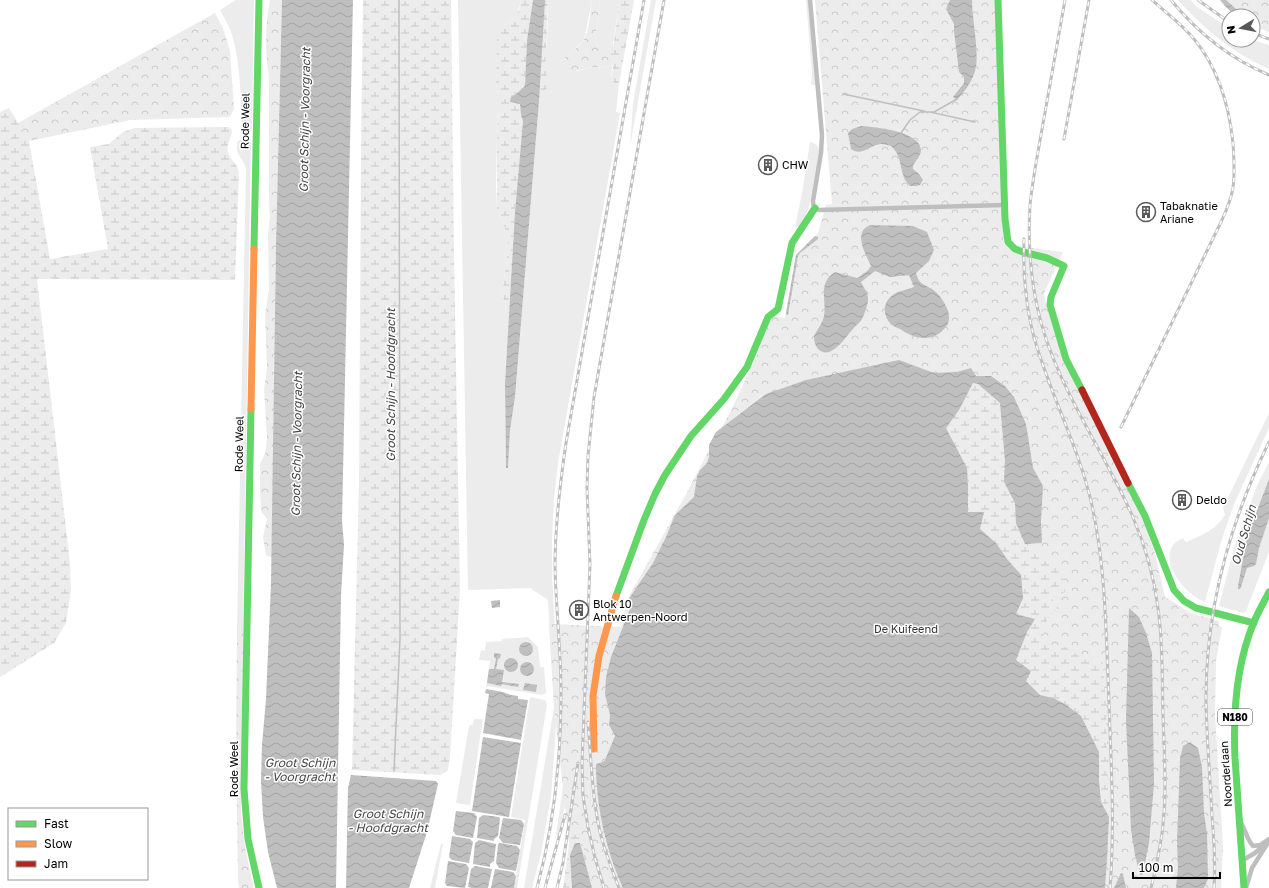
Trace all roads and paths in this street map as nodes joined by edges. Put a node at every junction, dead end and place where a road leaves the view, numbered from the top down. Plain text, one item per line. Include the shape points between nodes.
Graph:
1 (259, 0) edge
2 (810, 0) edge
3 (998, 0) edge
4 (1005, 205) junction
5 (815, 208) junction
6 (1269, 592) edge
7 (1254, 623) junction
8 (594, 749) dead end
9 (1240, 822) junction
10 (1269, 840) edge
11 (1243, 860) junction
12 (259, 888) edge
13 (1245, 888) edge

1 - 12 street, Rode Weel via 244,789 247,835
2 - 5 street via 822,135 812,201
3 - 4 street
4 - 5 street via 819,210
4 - 7 street via 1008,242 1016,250 1040,255 1064,266 1050,305 1066,359 1145,516 1174,590 1184,601 1196,608
5 - 8 street via 792,243 778,309 768,317 747,367 724,399 691,436 672,464 644,520 616,596 599,656 593,696
6 - 7 street, Noorderlaan / N180
7 - 9 street, Noorderlaan / N180 via 1238,686 1235,725 1234,751
9 - 10 street via 1253,846
9 - 11 street, Noorderlaan / N180
10 - 11 street
10 - 13 street via 1252,868
11 - 13 street, Noorderlaan / N180

